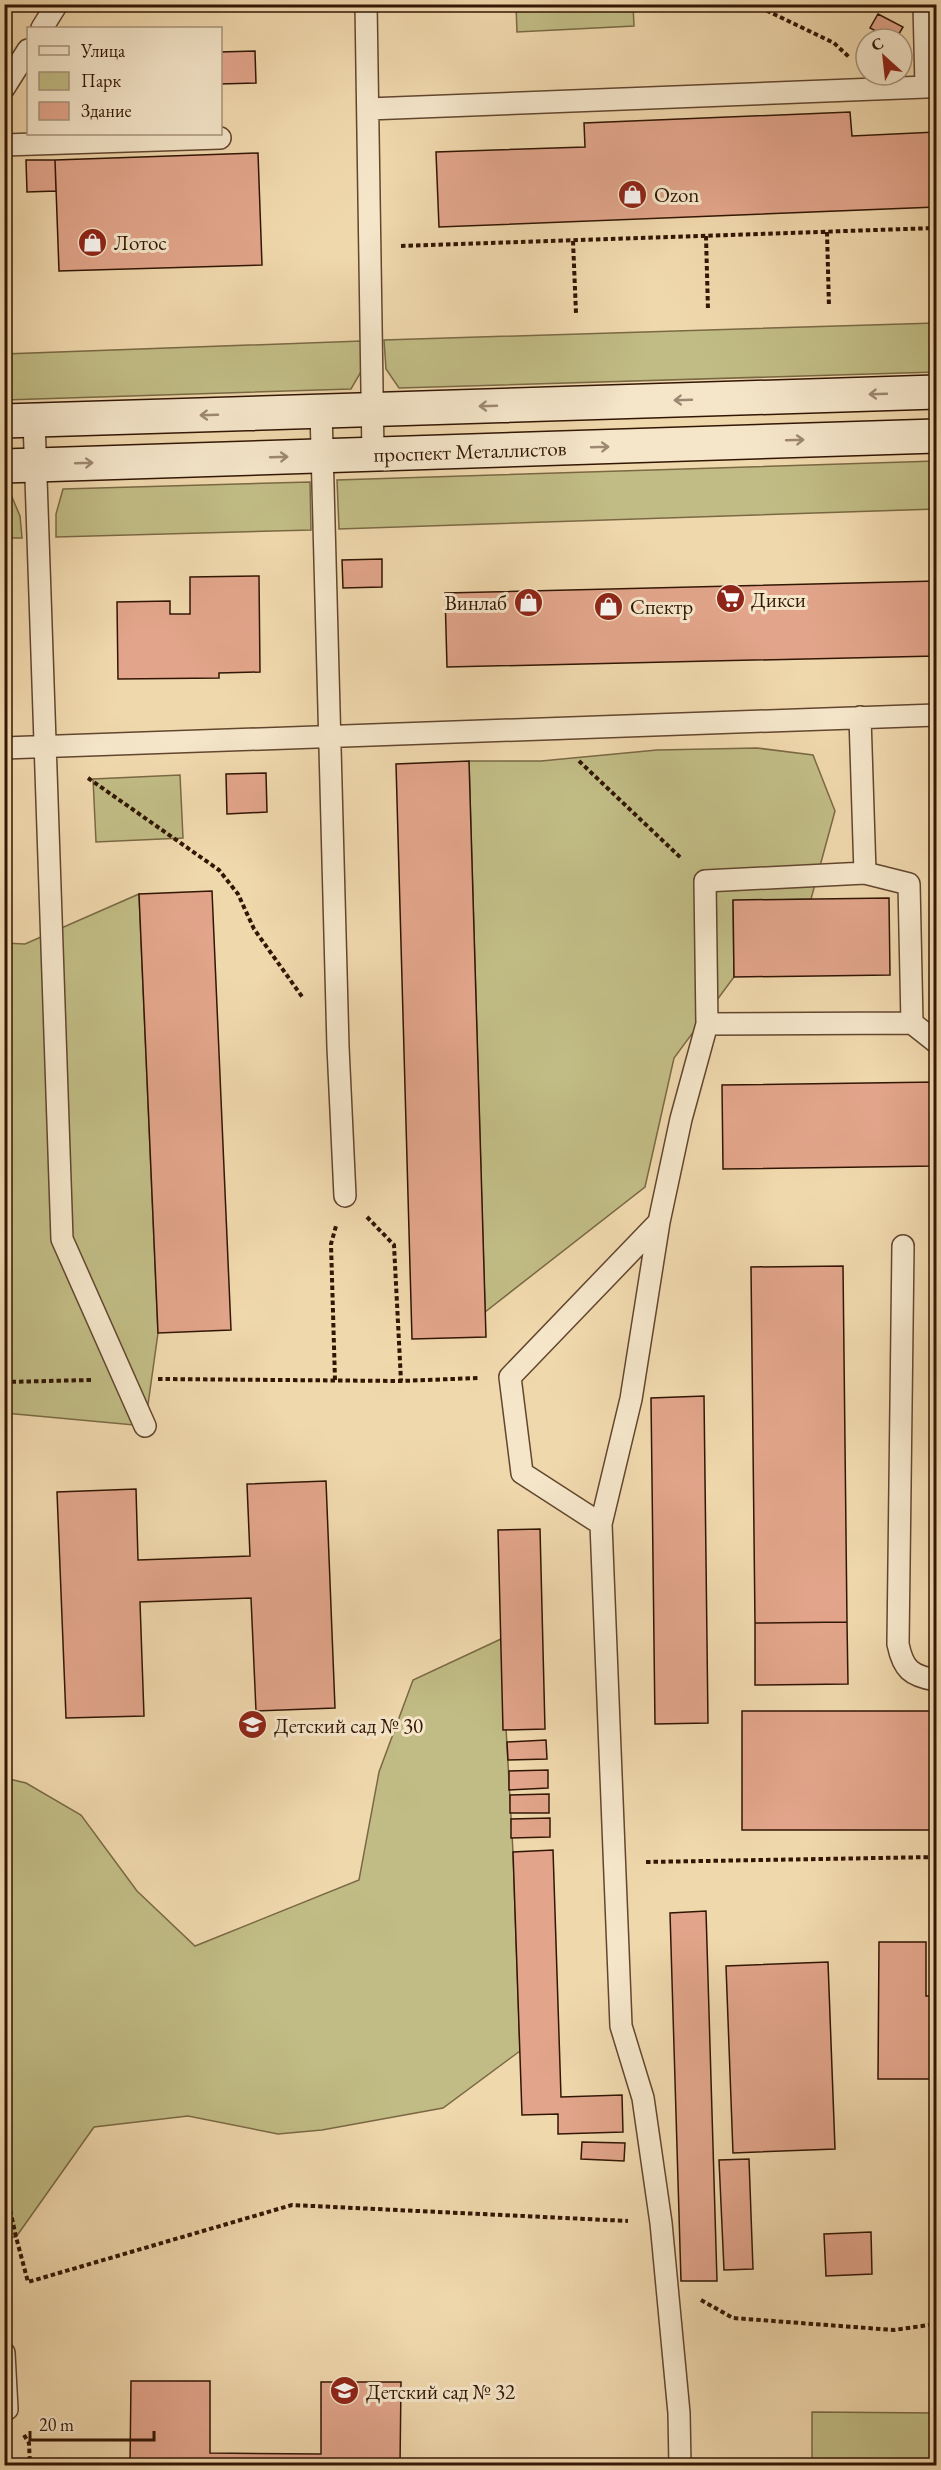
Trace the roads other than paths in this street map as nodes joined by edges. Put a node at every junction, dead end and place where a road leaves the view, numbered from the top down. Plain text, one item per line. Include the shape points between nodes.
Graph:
1 (57, 4) edge
2 (366, 4) edge
3 (924, 4) edge
4 (43, 27) edge
5 (27, 52) edge
6 (4, 88) edge
7 (368, 109) junction
8 (220, 138) dead end
9 (4, 145) edge
10 (936, 392) edge
11 (372, 410) junction
12 (321, 411) junction
13 (19, 421) edge
14 (936, 436) edge
15 (374, 454) junction
16 (323, 456) junction
17 (20, 465) edge
18 (936, 715) edge
19 (860, 717) junction
20 (329, 737) junction
21 (47, 747) junction
22 (4, 748) edge
23 (865, 873) junction
24 (912, 1023) junction
25 (707, 1024) junction
26 (936, 1041) edge
27 (345, 1196) road end
28 (659, 1222) junction
29 (903, 1246) dead end
30 (145, 1426) dead end
31 (601, 1524) junction
32 (936, 1680) edge
33 (4, 2353) edge
34 (4, 2411) edge
35 (680, 2466) edge

1 - 4 lane
2 - 7 lane
3 - 7 lane via 926,87
5 - 6 lane
7 - 11 lane
8 - 9 lane
10 -> 11 street
11 - 12 street
11 - 15 lane
12 -> 13 street
12 - 16 lane
13 - 17 lane
15 -> 14 street, проспект Металлистов
15 - 16 street, проспект Металлистов
17 -> 16 street, проспект Металлистов
16 - 20 lane
17 - 21 lane
18 - 19 lane
19 - 20 lane
19 - 23 lane
20 - 21 lane
20 - 27 lane
21 - 22 lane
21 - 30 lane via 62,1239
23 - 24 lane via 909,884
23 - 25 lane via 705,881
24 - 25 lane
24 - 26 lane
25 - 28 lane
28 - 31 lane via 631,1399
28 - 31 lane via 510,1377 522,1473
29 - 32 lane via 898,1644 901,1660 909,1670
31 - 35 lane via 621,2026 643,2098 661,2223 679,2413
33 - 34 lane

